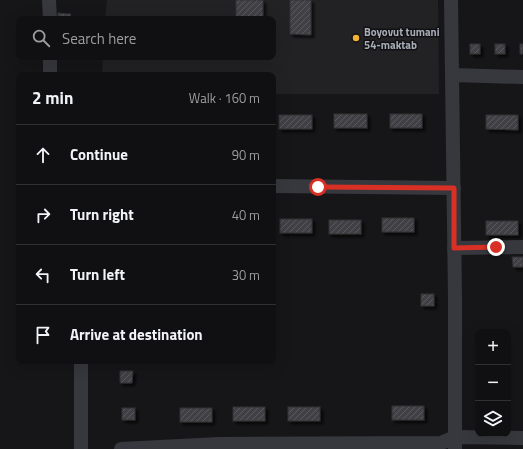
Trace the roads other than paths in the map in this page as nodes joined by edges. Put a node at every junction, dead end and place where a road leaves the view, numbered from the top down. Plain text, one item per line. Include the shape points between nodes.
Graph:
1 (49, 0) edge
2 (451, 0) edge
3 (50, 16) edge
4 (50, 60) edge
5 (50, 72) edge
6 (452, 75) junction
7 (523, 77) edge
8 (276, 186) edge
9 (454, 188) junction
10 (523, 247) edge
11 (454, 248) junction
12 (81, 364) edge
13 (523, 438) edge
14 (455, 443) edge
15 (81, 449) edge
16 (121, 449) edge

1 - 3 street
2 - 6 street
4 - 5 street
6 - 7 street
6 - 9 street
8 - 9 street
9 - 11 street
10 - 11 street
11 - 14 street
12 - 15 street
13 - 14 street
14 - 16 street via 220,444

